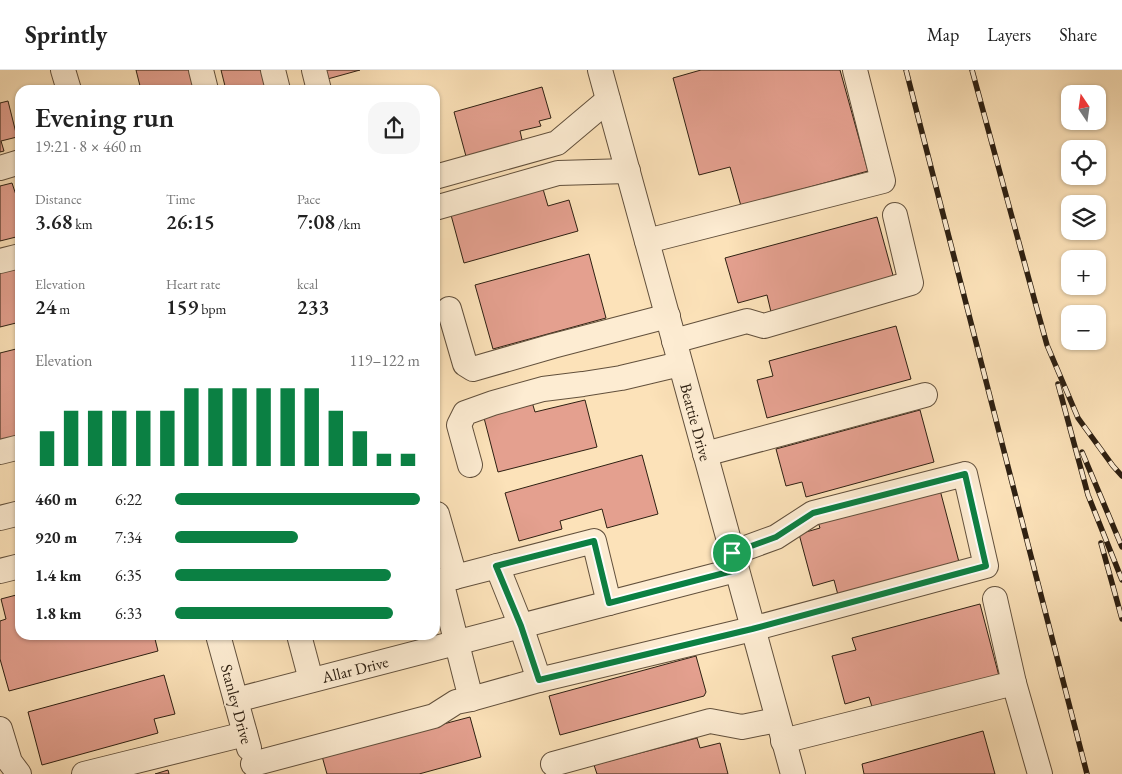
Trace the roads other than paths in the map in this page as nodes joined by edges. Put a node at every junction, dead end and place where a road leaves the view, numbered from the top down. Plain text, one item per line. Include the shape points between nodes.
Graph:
1 (63, 70) edge
2 (201, 70) edge
3 (273, 70) edge
4 (314, 70) edge
5 (600, 70) edge
6 (854, 70) edge
7 (68, 85) edge
8 (205, 85) edge
9 (277, 85) edge
10 (318, 85) edge
11 (608, 100) junction
12 (15, 164) edge
13 (0, 168) edge
14 (628, 171) junction
15 (440, 176) edge
16 (440, 207) edge
17 (894, 215) dead end
18 (647, 241) junction
19 (15, 257) edge
20 (0, 261) edge
21 (449, 308) dead end
22 (668, 316) junction
23 (674, 341) junction
24 (680, 364) junction
25 (925, 395) dead end
26 (15, 448) edge
27 (0, 452) edge
28 (705, 454) junction
29 (470, 465) dead end
30 (15, 514) edge
31 (0, 518) edge
32 (440, 543) edge
33 (734, 562) junction
34 (496, 566) junction
35 (15, 567) edge
36 (0, 571) edge
37 (444, 581) edge
38 (995, 599) dead end
39 (609, 603) junction
40 (521, 626) junction
41 (752, 629) junction
42 (219, 640) edge
43 (300, 640) edge
44 (456, 643) junction
45 (311, 680) junction
46 (539, 680) junction
47 (1014, 683) junction
48 (471, 699) junction
49 (236, 700) junction
50 (0, 729) edge
51 (780, 731) junction
52 (245, 734) junction
53 (553, 764) dead end
54 (255, 769) edge
55 (19, 774) edge
56 (84, 774) edge
57 (793, 774) edge
58 (1040, 774) edge

1 - 7 street
2 - 8 street
3 - 9 street
4 - 10 street
5 - 11 street, Beattie Drive
6 - 18 street via 883,181
11 - 14 street, Beattie Drive
11 - 15 street via 557,143
12 - 13 street
14 - 16 street via 558,173
14 - 18 street, Beattie Drive
17 - 23 street via 911,283 764,326 747,321
18 - 22 street, Beattie Drive
19 - 20 street
21 - 22 street via 465,364 473,369
22 - 23 street, Beattie Drive
23 - 24 street, Beattie Drive
24 - 28 street, Beattie Drive
24 - 29 street via 621,378 543,389 465,413 459,425
25 - 28 street
26 - 27 street
28 - 33 street, Beattie Drive
30 - 31 street
32 - 37 street
33 - 39 street, Allar Drive
33 - 41 street, Beattie Drive
33 - 41 street, Allar Drive via 813,513 965,474 986,566
34 - 37 street
34 - 39 street via 594,541
34 - 40 street
35 - 36 street
37 - 44 street
38 - 47 street
39 - 40 street, Allar Drive
40 - 44 street, Allar Drive
40 - 46 street
41 - 46 street
41 - 51 street, Beattie Drive
42 - 49 street, Stanley Drive
43 - 45 street
44 - 45 street, Allar Drive
44 - 48 street
45 - 49 street, Allar Drive
46 - 48 street
47 - 51 street
47 - 58 street
48 - 54 street via 456,702 434,716
49 - 52 street, Stanley Drive
50 - 55 street via 10,762
51 - 53 street via 710,721
51 - 57 street, Beattie Drive
52 - 54 street, Stanley Drive
52 - 56 street

